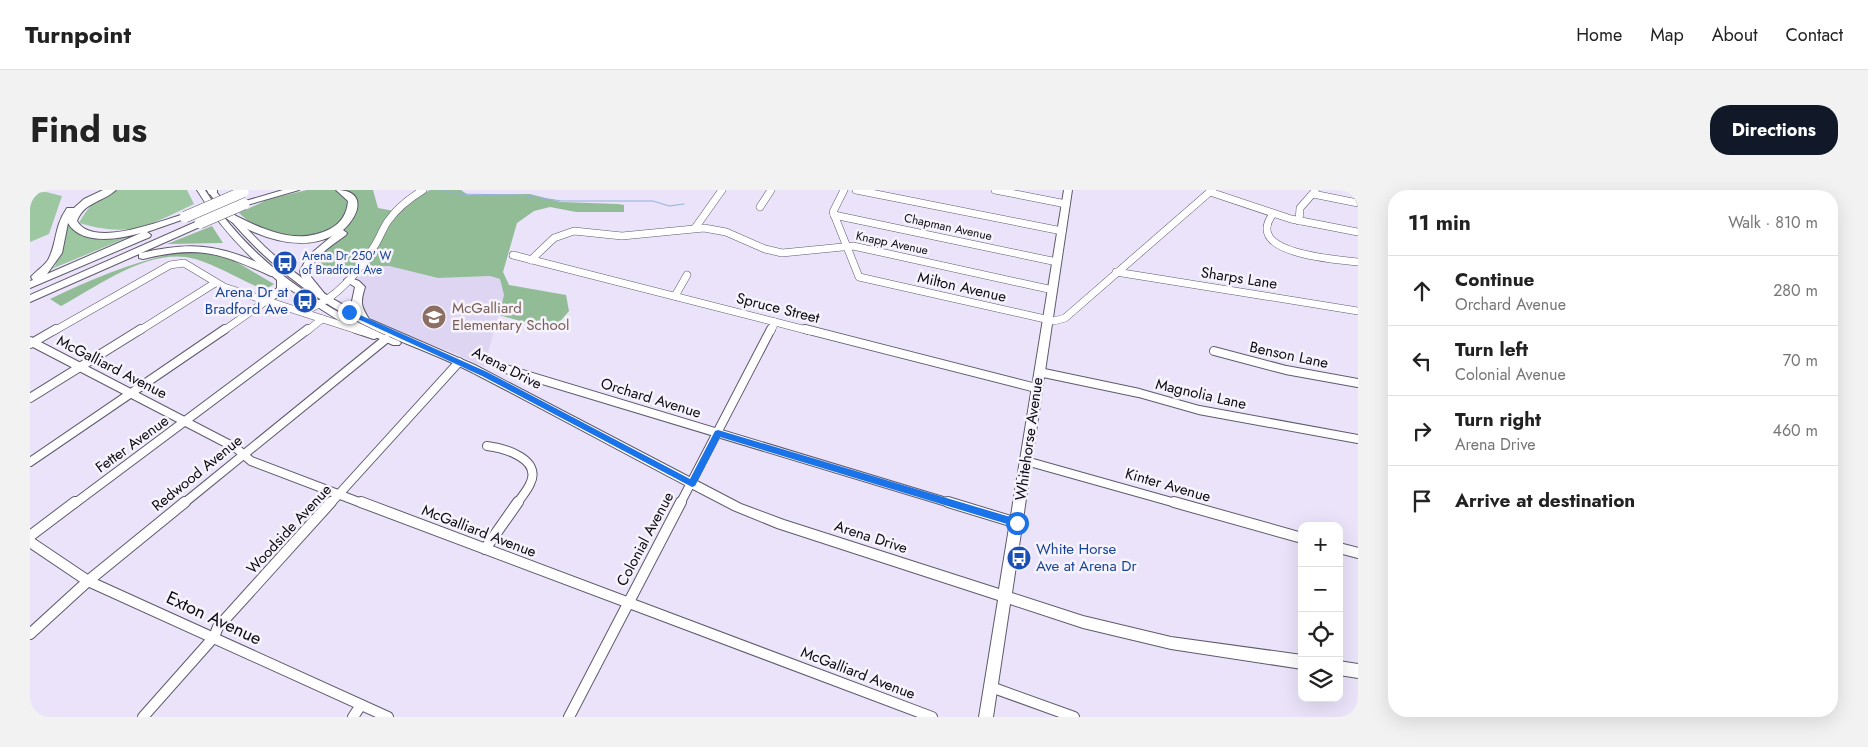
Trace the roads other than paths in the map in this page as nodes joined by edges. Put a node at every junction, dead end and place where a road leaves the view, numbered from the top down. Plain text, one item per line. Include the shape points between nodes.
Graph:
1 (102, 190) edge
2 (111, 190) edge
3 (200, 190) edge
4 (275, 190) edge
5 (294, 190) edge
6 (341, 190) edge
7 (358, 190) edge
8 (423, 190) edge
9 (722, 190) edge
10 (771, 190) edge
11 (844, 190) edge
12 (856, 190) edge
13 (995, 190) edge
14 (1068, 190) edge
15 (212, 191) edge
16 (245, 191) edge
17 (1211, 191) edge
18 (1314, 192) edge
19 (245, 203) junction
20 (1358, 203) edge
21 (1066, 204) junction
22 (760, 207) dead end
23 (1272, 214) junction
24 (834, 215) junction
25 (185, 217) junction
26 (230, 217) junction
27 (1299, 221) junction
28 (695, 228) junction
29 (1062, 231) junction
30 (1358, 232) edge
31 (845, 245) junction
32 (513, 255) dead end
33 (531, 260) junction
34 (1057, 262) junction
35 (1358, 262) edge
36 (104, 267) junction
37 (1116, 272) junction
38 (687, 275) dead end
39 (279, 276) junction
40 (30, 280) edge
41 (348, 280) junction
42 (870, 280) joint
43 (215, 283) junction
44 (30, 285) edge
45 (1053, 290) junction
46 (318, 293) junction
47 (674, 296) junction
48 (30, 299) edge
49 (266, 301) junction
50 (324, 302) junction
51 (296, 311) junction
52 (1358, 311) edge
53 (322, 319) junction
54 (1048, 321) junction
55 (776, 322) junction
56 (372, 325) junction
57 (382, 338) junction
58 (31, 343) edge
59 (1214, 351) dead end
60 (459, 362) junction
61 (80, 367) junction
62 (506, 369) dead end
63 (1039, 372) junction
64 (1358, 383) edge
65 (1036, 388) junction
66 (131, 394) junction
67 (30, 398) edge
68 (186, 422) junction
69 (718, 433) junction
70 (1358, 439) edge
71 (487, 446) dead end
72 (242, 454) junction
73 (1026, 461) junction
74 (30, 462) edge
75 (692, 484) junction
76 (340, 495) junction
77 (1017, 523) junction
78 (30, 536) edge
79 (1298, 537) edge
80 (30, 542) edge
81 (485, 549) junction
82 (1343, 549) edge
83 (1358, 553) edge
84 (88, 581) junction
85 (1005, 598) junction
86 (629, 603) junction
87 (30, 634) edge
88 (214, 637) junction
89 (1298, 662) edge
90 (1343, 669) edge
91 (1358, 671) edge
92 (991, 688) junction
93 (362, 705) junction
94 (143, 717) edge
95 (353, 717) edge
96 (388, 717) edge
97 (569, 717) edge
98 (932, 717) edge
99 (986, 717) edge
100 (1074, 717) edge

1 - 40 highway via 82,200 68,213 55,260
2 - 25 highway via 78,210 72,221 76,228 93,234 119,234
3 - 39 main road, Arena Drive via 212,212 257,260
4 - 19 highway
5 - 19 highway
6 - 26 highway via 352,197 349,217 338,229 312,239 272,237
7 - 46 highway via 362,203 356,219 306,268 306,277
8 - 41 street via 389,221 370,254
9 - 28 street
10 - 22 street
11 - 24 street
12 - 29 street
13 - 21 street
14 - 21 main road, Whitehorse Avenue
15 - 26 main road, Arena Drive
16 - 25 highway, bridge
17 - 23 street
17 - 37 street
18 - 20 street
18 - 27 street via 1298,210
19 - 36 highway, bridge
21 - 29 main road, Whitehorse Avenue
23 - 27 street
23 - 35 street via 1267,234 1280,245 1300,254
24 - 31 street
24 - 34 street, Chapman Avenue
25 - 44 highway
26 - 46 main road, Arena Drive via 263,252
27 - 30 street
28 - 31 street, Knapp Avenue via 728,233 778,253 801,253 824,246
28 - 33 street, Knapp Avenue via 628,236 570,231 553,238
29 - 34 main road, Whitehorse Avenue
31 - 42 street via 857,275
31 - 45 street, Knapp Avenue
32 - 33 street, Spruce Street
33 - 47 street, Spruce Street
34 - 45 main road, Whitehorse Avenue
36 - 39 highway via 155,253 200,248 229,253
36 - 48 highway
37 - 52 street, Sharps Lane
37 - 54 street via 1065,318
38 - 47 street
39 - 49 main road via 281,289
39 - 50 main road, Arena Drive
41 - 50 street
41 - 56 main road via 358,285 356,308
42 - 54 street, Milton Avenue
43 - 49 street
43 - 58 street via 181,263 170,265
43 - 61 street
45 - 54 main road, Whitehorse Avenue
46 - 50 main road, Arena Drive
47 - 55 street, Spruce Street
49 - 51 street
49 - 66 street
50 - 51 street via 311,309
50 - 56 main road, Arena Drive
50 - 57 main road, Arena Drive
51 - 53 street
53 - 57 street
53 - 68 street, Fetter Avenue
54 - 63 main road, Whitehorse Avenue
55 - 65 street, Spruce Street
55 - 69 street, Colonial Avenue
56 - 60 main road, Arena Drive
57 - 60 main road, Arena Drive
57 - 72 street, Redwood Avenue
58 - 61 street, McGalliard Avenue
59 - 64 street, Benson Lane via 1286,370
60 - 75 main road, Arena Drive
60 - 76 street, Woodside Avenue
61 - 66 street, McGalliard Avenue
61 - 67 street
62 - 69 street, Orchard Avenue
63 - 65 main road, Whitehorse Avenue
63 - 70 street, Magnolia Lane via 1139,393 1199,410
65 - 73 main road, Whitehorse Avenue
66 - 68 street, McGalliard Avenue
66 - 74 street
68 - 72 street, McGalliard Avenue
68 - 78 street, Fetter Avenue
69 - 75 street, Colonial Avenue
69 - 77 street, Orchard Avenue
71 - 81 street via 498,446 513,453 531,465 534,474
72 - 76 street, McGalliard Avenue via 251,461
72 - 84 street, Redwood Avenue
73 - 77 main road, Whitehorse Avenue
73 - 79 street, Kinter Avenue
75 - 85 main road, Arena Drive via 760,517
75 - 86 street, Colonial Avenue
76 - 81 street, McGalliard Avenue
76 - 88 street, Woodside Avenue via 218,628
77 - 85 main road, Whitehorse Avenue
80 - 84 street, Exton Avenue
81 - 86 street, McGalliard Avenue
82 - 83 street
84 - 87 street, Redwood Avenue
84 - 88 street, Exton Avenue
85 - 89 main road, Arena Drive via 1083,622 1163,641
85 - 92 main road, Whitehorse Avenue
86 - 97 street, Colonial Avenue
86 - 98 street, McGalliard Avenue
88 - 93 street, Exton Avenue
88 - 94 street, Woodside Avenue
90 - 91 main road
92 - 99 main road, Whitehorse Avenue
92 - 100 street
93 - 95 street
93 - 96 street, Exton Avenue

